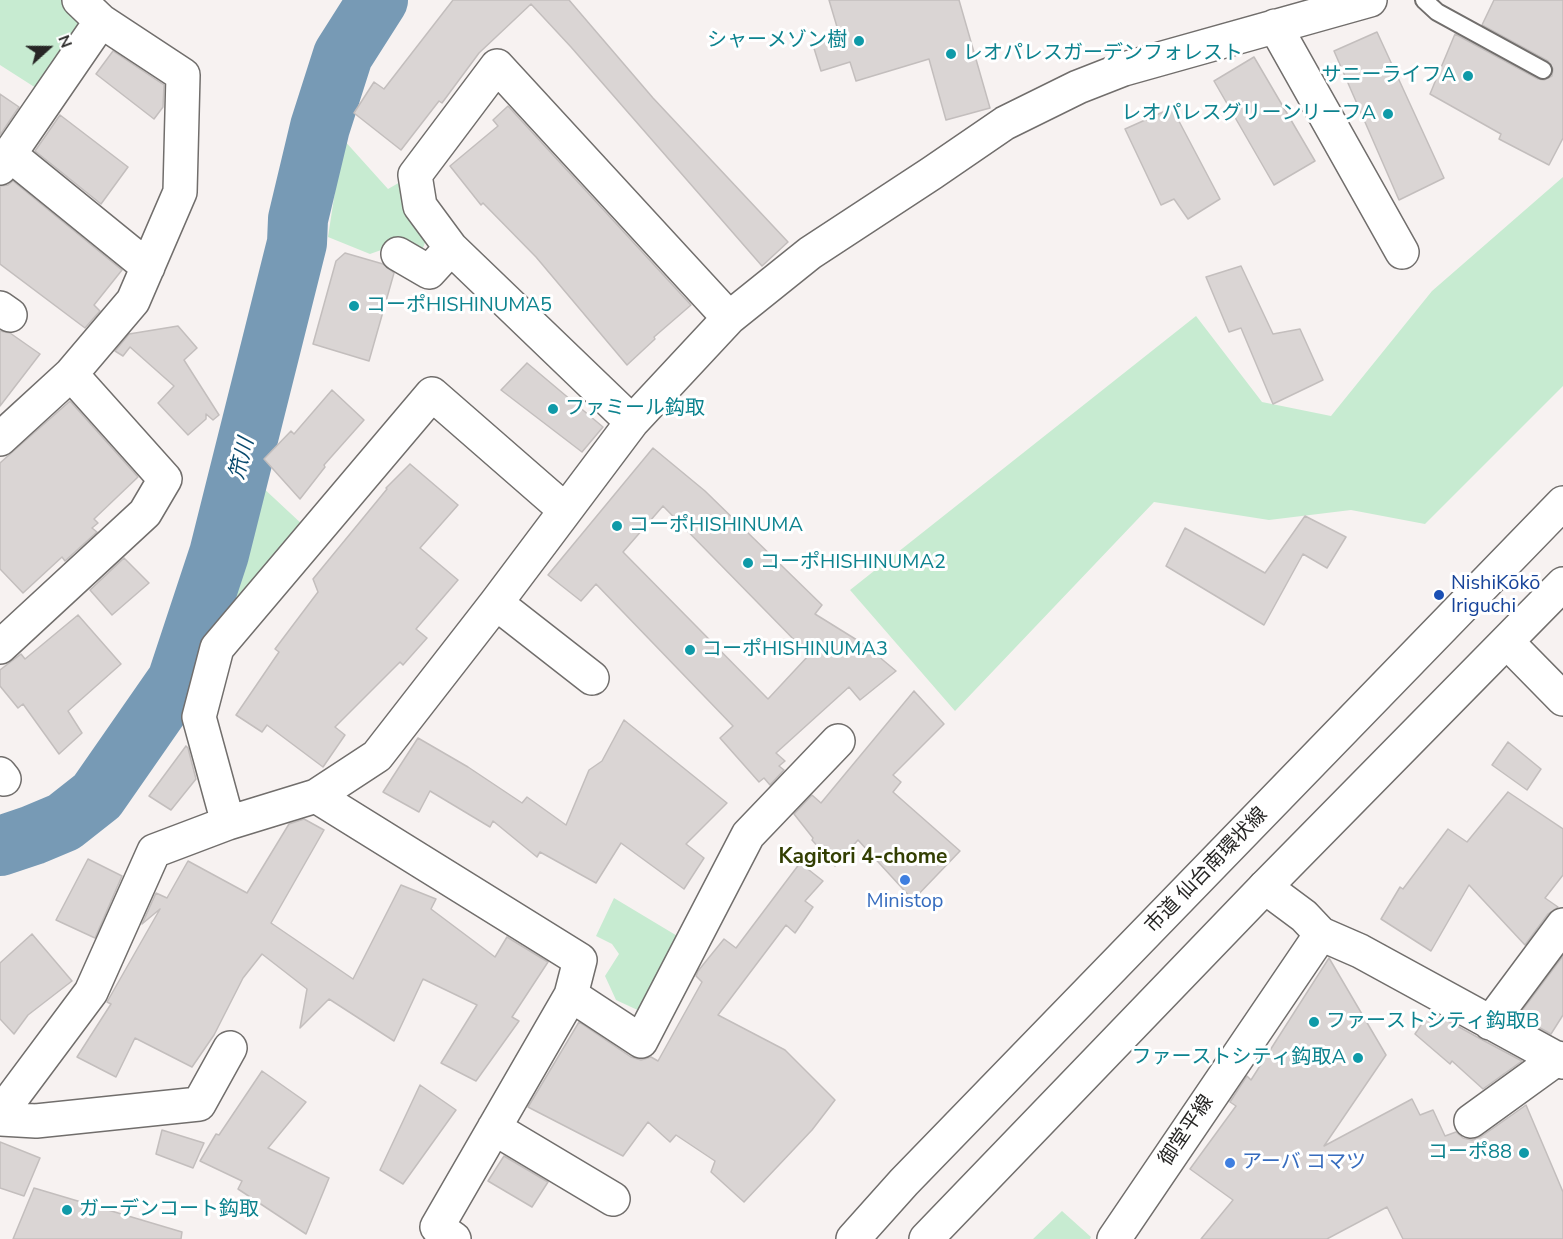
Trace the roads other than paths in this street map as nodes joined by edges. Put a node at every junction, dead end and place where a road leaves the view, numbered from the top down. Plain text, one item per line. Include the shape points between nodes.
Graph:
1 (1370, 0) edge
2 (1424, 0) edge
3 (90, 10) edge
4 (1275, 26) junction
5 (1543, 70) dead end
6 (5, 161) edge
7 (450, 248) junction
8 (1402, 252) dead end
9 (398, 254) dead end
10 (148, 267) junction
11 (729, 318) junction
12 (71, 374) junction
13 (632, 422) junction
14 (0, 439) edge
15 (1563, 503) edge
16 (565, 510) junction
17 (1563, 584) edge
18 (496, 603) junction
19 (1507, 642) junction
20 (0, 646) edge
21 (592, 678) dead end
22 (1563, 699) edge
23 (838, 741) dead end
24 (316, 796) junction
25 (228, 823) junction
26 (1265, 887) junction
27 (1563, 926) edge
28 (1321, 934) junction
29 (571, 995) junction
30 (1490, 1023) junction
31 (230, 1048) dead end
32 (1560, 1060) edge
33 (0, 1114) edge
34 (0, 1119) edge
35 (1471, 1121) dead end
36 (494, 1128) junction
37 (614, 1199) dead end
38 (454, 1239) edge
39 (853, 1239) edge
40 (926, 1239) edge
41 (1114, 1239) edge

1 - 4 street
2 - 5 lane via 1437,12
3 - 6 street
3 - 10 street via 183,75 180,192
4 - 8 street
4 - 11 street via 1125,69 1005,123 810,253
6 - 10 street
7 - 9 street via 429,272
7 - 11 street via 420,206 415,175 497,66
7 - 13 street
10 - 12 street via 134,301
11 - 13 street
12 - 14 street
12 - 20 street via 165,479 145,513
13 - 16 street
15 - 39 street, 市道 仙台南環状線
16 - 18 street
16 - 25 street via 432,394 217,648 199,717
17 - 19 street
18 - 21 street
18 - 24 street via 377,756
19 - 22 street
19 - 26 street
23 - 29 street via 748,835 641,1041
24 - 25 street
24 - 29 street via 580,960
25 - 33 street via 154,851 91,992
26 - 28 street
26 - 40 street
27 - 30 street
28 - 30 street via 1360,951
28 - 41 street, 御堂平線
29 - 36 street
30 - 32 street
31 - 34 street via 199,1104 36,1121
32 - 35 street
36 - 37 street
36 - 38 street via 437,1227

